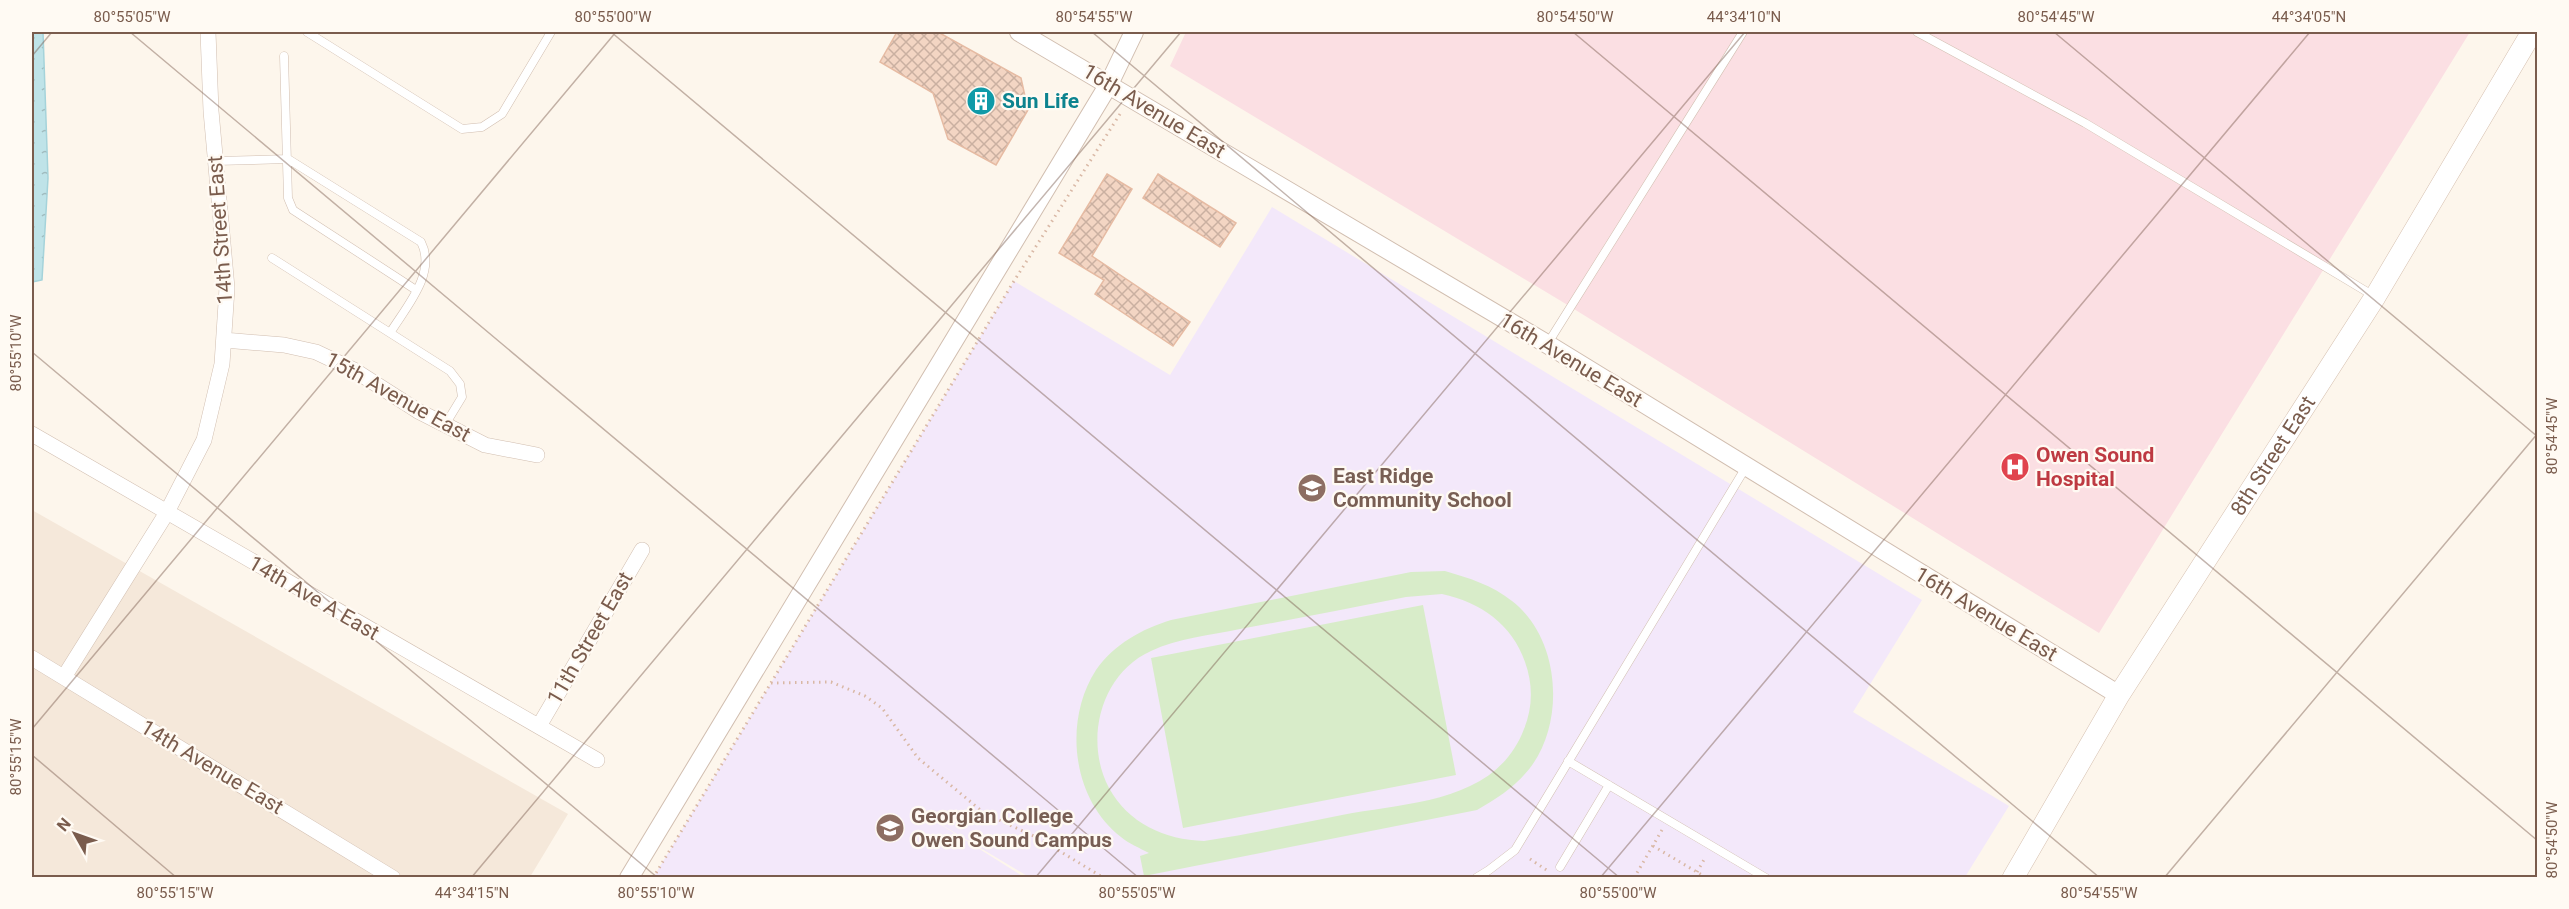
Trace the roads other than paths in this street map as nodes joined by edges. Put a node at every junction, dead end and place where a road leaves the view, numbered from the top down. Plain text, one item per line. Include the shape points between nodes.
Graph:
1 (208, 32) edge
2 (307, 32) edge
3 (551, 32) edge
4 (1019, 32) edge
5 (1134, 32) edge
6 (1743, 32) edge
7 (1917, 32) edge
8 (2532, 32) edge
9 (284, 56) dead end
10 (1109, 84) junction
11 (288, 159) junction
12 (216, 161) junction
13 (272, 258) dead end
14 (416, 290) junction
15 (2375, 297) junction
16 (390, 333) junction
17 (224, 340) junction
18 (1547, 344) junction
19 (445, 425) junction
20 (32, 434) edge
21 (537, 455) dead end
22 (1746, 467) junction
23 (166, 514) junction
24 (642, 550) dead end
25 (32, 658) edge
26 (64, 677) junction
27 (2119, 695) junction
28 (539, 726) junction
29 (597, 760) dead end
30 (1568, 761) junction
31 (1609, 784) junction
32 (1560, 867) dead end
33 (393, 878) edge
34 (629, 878) edge
35 (1476, 878) edge
36 (1766, 878) edge
37 (2013, 878) edge

1 - 12 street, 14th Street East
2 - 3 lane via 462,129 482,127 502,114
4 - 10 street, 16th Avenue East
5 - 10 street
6 - 18 lane
7 - 15 lane via 2085,123
8 - 15 main road, 8th Street East
9 - 11 lane
10 - 18 street, 16th Avenue East
10 - 34 street
11 - 12 lane
11 - 14 lane via 288,198 292,210
11 - 14 lane via 421,242 427,263
12 - 17 street, 14th Street East via 227,288
13 - 16 lane
14 - 16 lane
15 - 27 main road, 8th Street East
16 - 19 lane via 450,371 460,384 462,397
17 - 19 street, 15th Avenue East via 316,352 354,370
17 - 23 street, 14th Street East via 204,440
18 - 22 street, 16th Avenue East
19 - 21 street, 15th Avenue East via 485,445
20 - 23 street, 14th Ave A East
22 - 27 street, 16th Avenue East
22 - 30 lane
23 - 26 street, 14th Street East
23 - 28 street, 14th Ave A East
24 - 28 street, 11th Street East
25 - 26 street, 14th Avenue East
26 - 33 street, 14th Avenue East
27 - 37 main road, 8th Street East
28 - 29 street, 14th Ave A East
30 - 31 lane
30 - 35 lane via 1515,849
31 - 32 lane
31 - 36 lane

